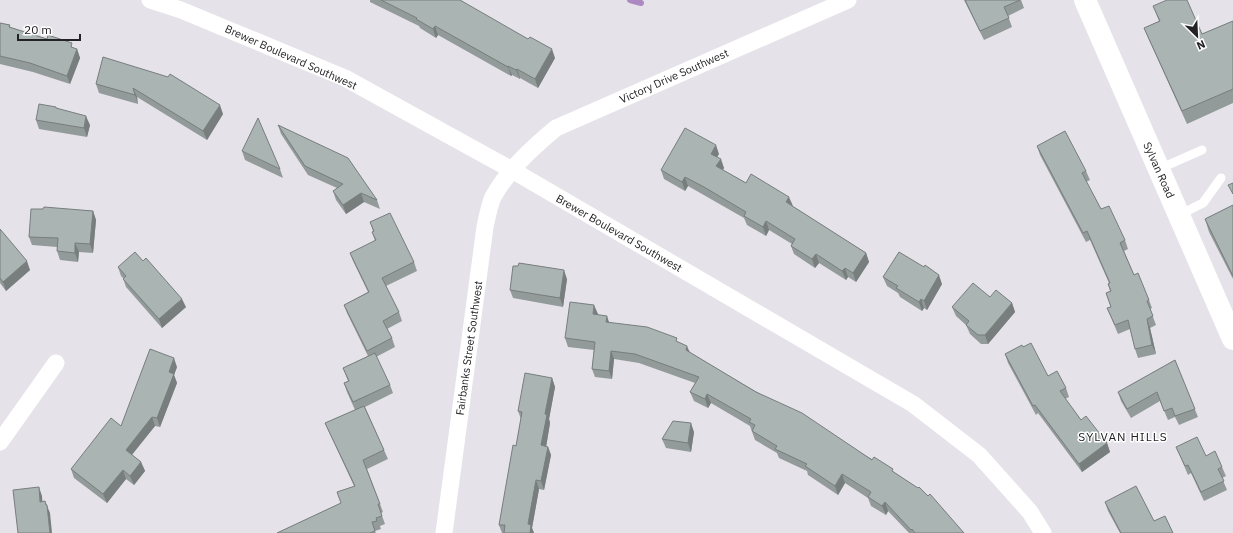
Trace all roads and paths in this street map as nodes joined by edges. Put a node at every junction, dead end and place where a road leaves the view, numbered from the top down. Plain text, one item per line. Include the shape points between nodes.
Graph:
1 (150, 0) edge
2 (848, 0) edge
3 (1085, 0) edge
4 (1202, 150) dead end
5 (1159, 169) junction
6 (512, 170) junction
7 (1221, 178) dead end
8 (1179, 215) junction
9 (1233, 339) edge
10 (56, 363) dead end
11 (0, 442) edge
12 (444, 533) edge
13 (1043, 533) edge

1 - 6 street, Brewer Boulevard Southwest via 181,10 345,78
2 - 6 street, Victory Drive Southwest via 556,128 532,147
3 - 5 main road, Sylvan Road
4 - 5 lane
5 - 8 main road, Sylvan Road
6 - 12 street, Fairbanks Street Southwest via 492,198 485,228
6 - 13 street, Brewer Boulevard Southwest via 913,404 980,455 1030,512
7 - 8 lane via 1203,203
8 - 9 main road, Sylvan Road
10 - 11 street

